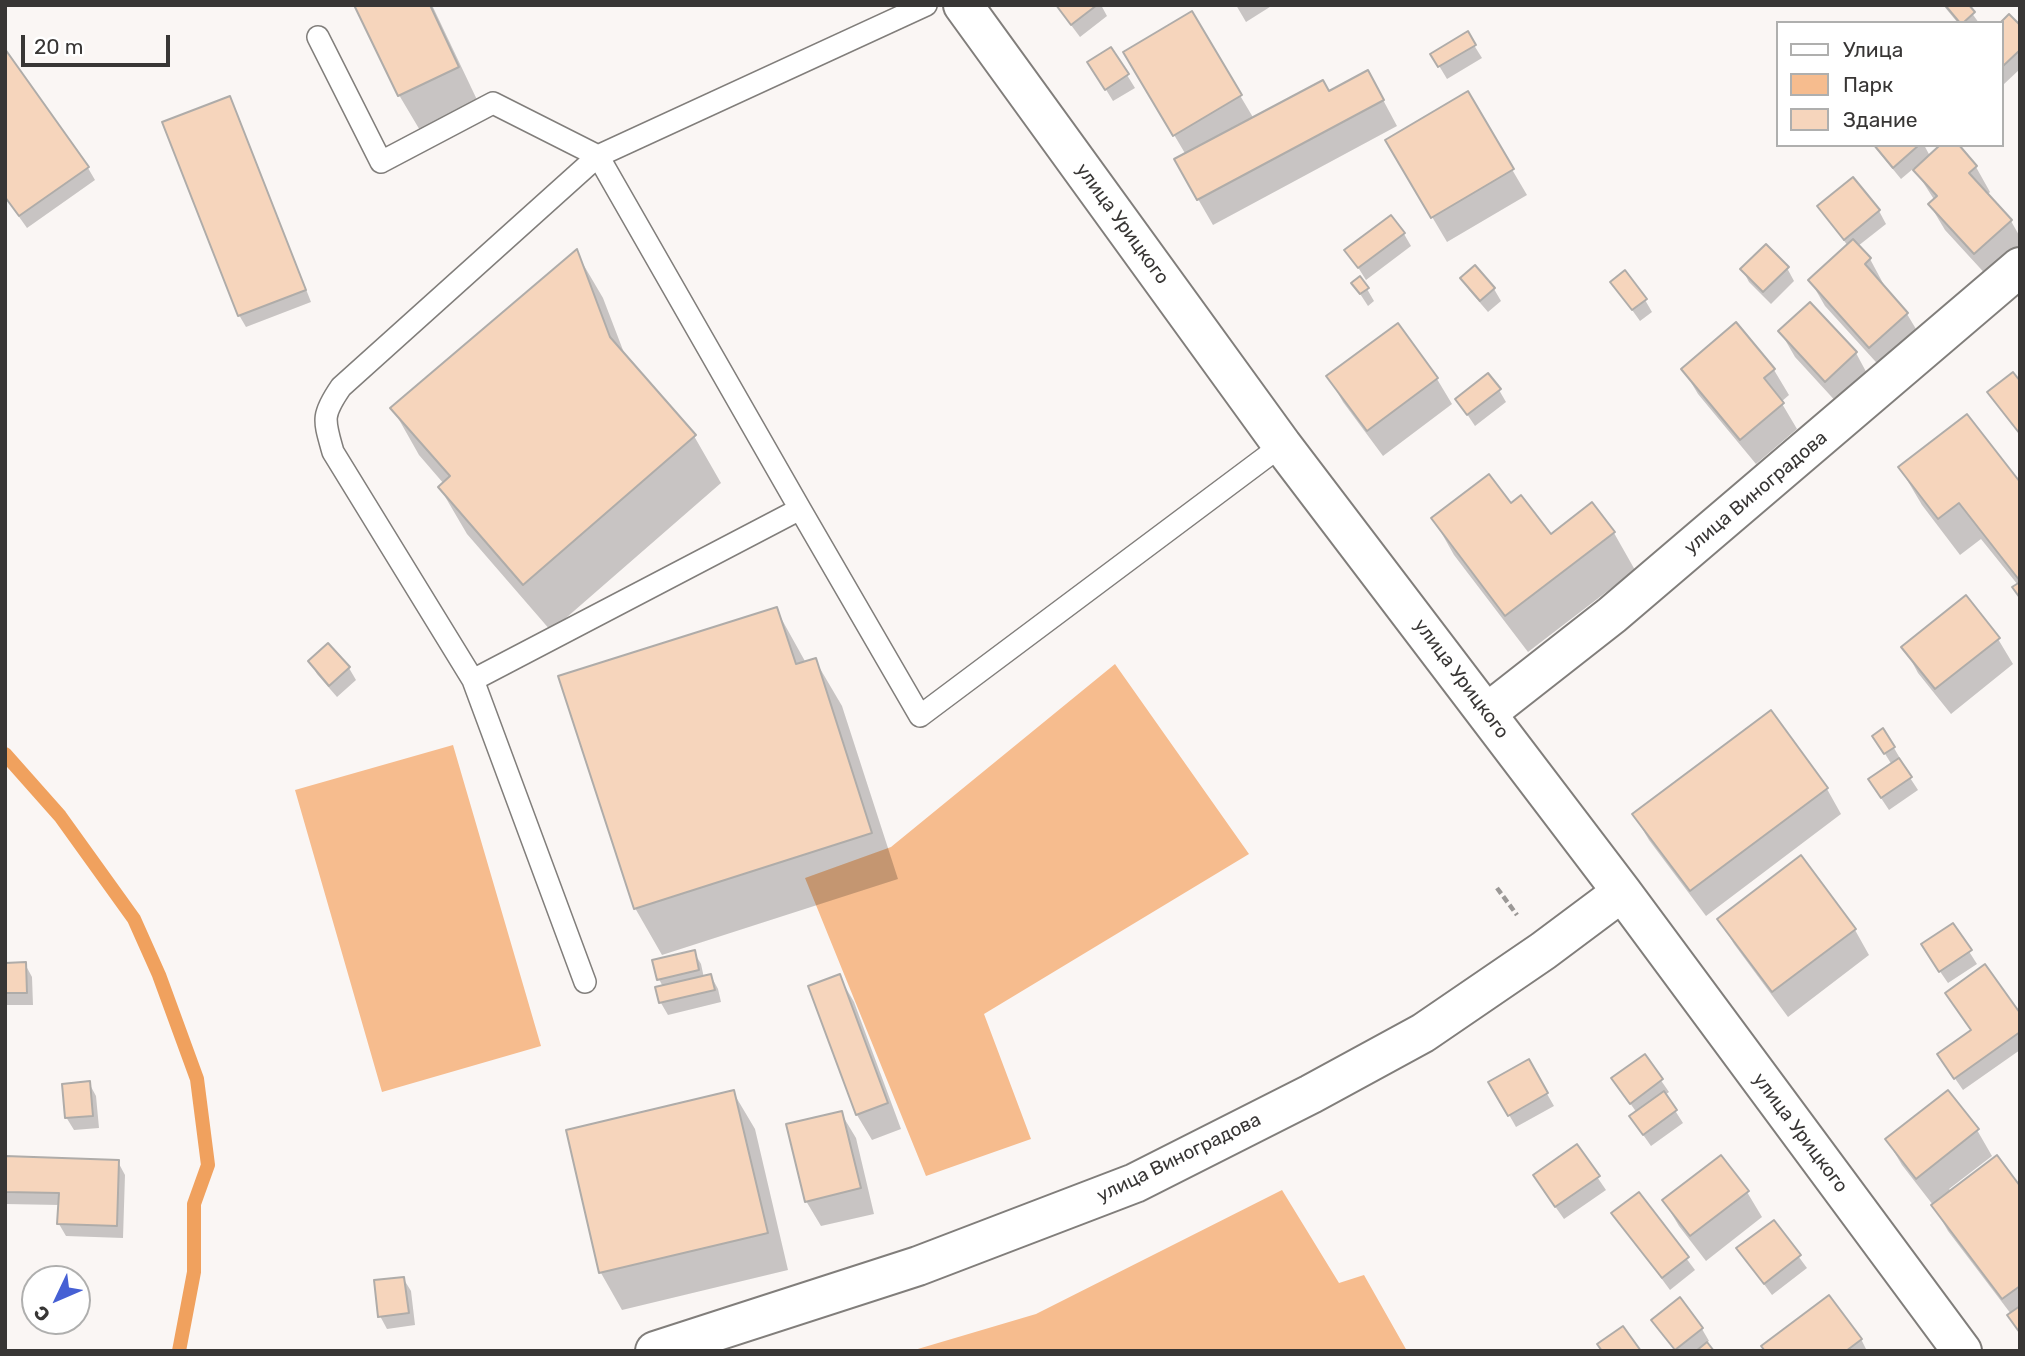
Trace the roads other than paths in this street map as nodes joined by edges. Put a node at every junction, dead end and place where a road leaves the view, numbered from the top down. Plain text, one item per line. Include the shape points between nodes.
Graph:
1 (926, 5) edge
2 (963, 5) edge
3 (318, 37) dead end
4 (598, 156) junction
5 (2020, 267) edge
6 (1282, 445) junction
7 (800, 509) junction
8 (473, 680) junction
9 (1487, 713) junction
10 (1622, 892) junction
11 (585, 982) dead end
12 (655, 1351) edge
13 (1962, 1351) edge

1 - 4 lane
2 - 6 street, улица Урицкого
3 - 4 lane via 381,162 493,103
4 - 7 lane
4 - 8 lane via 341,387 324,422 333,452
5 - 9 street, улица Виноградова via 1612,615
6 - 7 lane via 920,716
6 - 9 street, улица Урицкого
7 - 8 lane
8 - 11 lane
9 - 10 street, улица Урицкого
10 - 12 street, улица Виноградова via 1423,1033 1135,1183 918,1266
10 - 13 street, улица Урицкого

